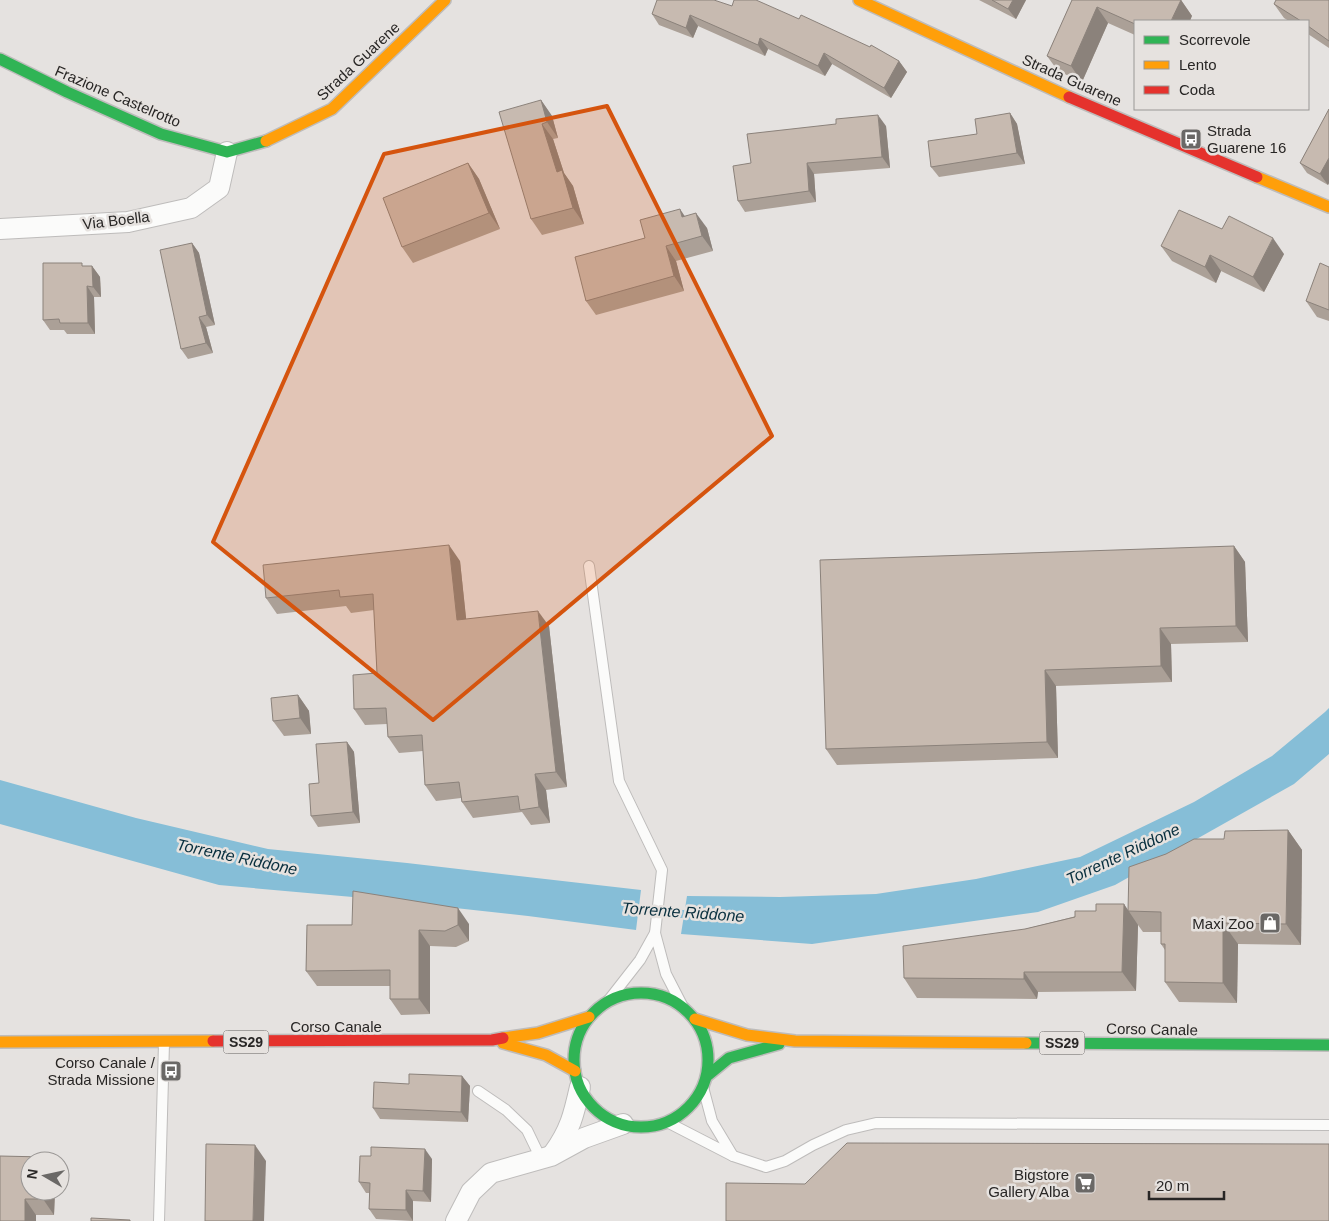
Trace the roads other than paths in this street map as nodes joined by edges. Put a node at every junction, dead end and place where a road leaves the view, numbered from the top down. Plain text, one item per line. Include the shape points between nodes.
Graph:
1 (445, 0) edge
2 (859, 0) edge
3 (0, 59) edge
4 (227, 152) junction
5 (1329, 208) edge
6 (0, 229) edge
7 (589, 566) dead end
8 (655, 933) junction
9 (608, 1001) junction
10 (683, 1007) junction
11 (589, 1017) junction
12 (695, 1019) junction
13 (492, 1040) junction
14 (795, 1041) junction
15 (0, 1042) edge
16 (164, 1042) junction
17 (1329, 1045) edge
18 (706, 1076) junction
19 (578, 1079) junction
20 (703, 1087) junction
21 (478, 1091) dead end
22 (667, 1122) junction
23 (623, 1124) junction
24 (1329, 1126) edge
25 (733, 1156) junction
26 (546, 1158) junction
27 (158, 1221) edge
28 (456, 1221) edge

1 - 4 main road, Strada Guarene via 332,109 271,140
2 - 5 main road, Strada Guarene via 1103,112
3 - 4 main road, Frazione Castelrotto via 161,134
4 - 6 street, Via Boella via 219,188 191,208 128,222
7 - 8 lane via 619,781 662,870
8 - 9 lane via 640,960
8 - 10 lane via 666,974
9 - 10 main road, Corso Canale via 627,994 646,993 666,997
9 - 11 main road, Corso Canale
10 - 12 main road, Corso Canale
11 - 13 main road, Corso Canale / SS29 via 538,1033
11 - 19 main road, Corso Canale via 575,1052
12 - 14 main road, Corso Canale via 747,1035
12 - 18 main road, Corso Canale via 704,1037 708,1056
13 - 16 main road, Corso Canale / SS29
13 - 19 main road, Corso Canale / SS29 via 546,1055
14 - 17 main road, Corso Canale / SS29
14 - 18 main road, Corso Canale via 729,1058
15 - 16 main road, Corso Canale / SS29
16 - 27 lane
18 - 20 main road, Corso Canale
19 - 23 main road, Corso Canale via 591,1104 605,1116
19 - 26 street via 573,1119 562,1142
20 - 22 main road, Corso Canale via 690,1105
20 - 25 lane via 712,1121
21 - 26 lane via 528,1130
22 - 23 main road, Corso Canale via 638,1127
22 - 25 lane
23 - 26 street via 584,1138
24 - 25 lane via 876,1123 846,1130 785,1161 766,1167
26 - 28 street via 491,1173 471,1192

